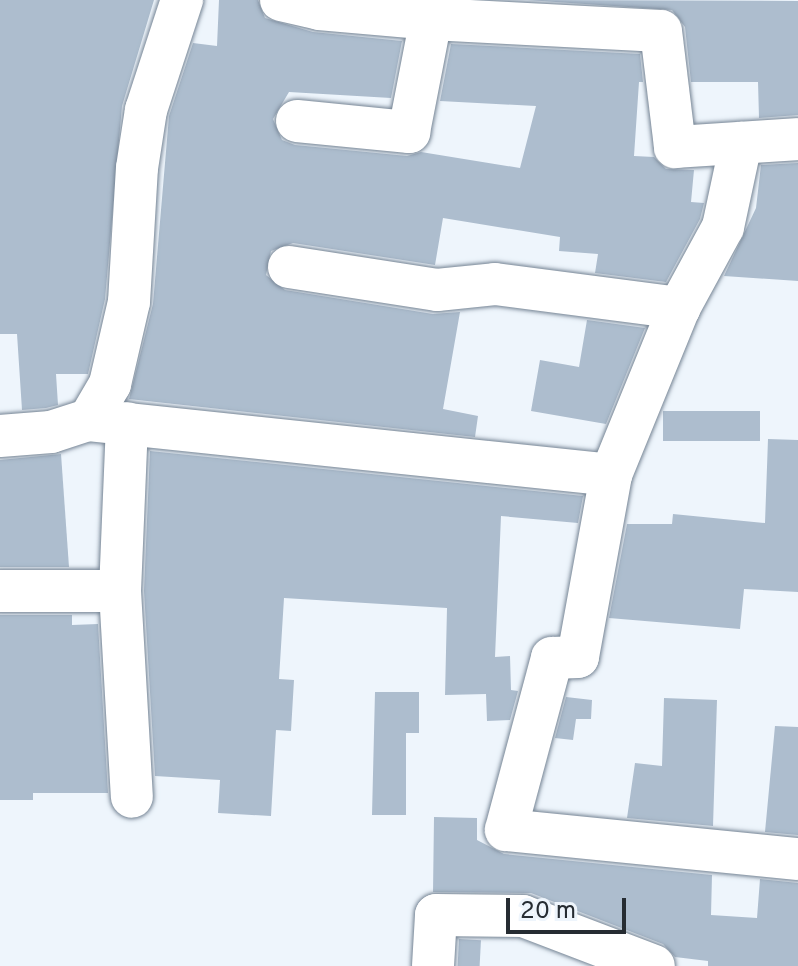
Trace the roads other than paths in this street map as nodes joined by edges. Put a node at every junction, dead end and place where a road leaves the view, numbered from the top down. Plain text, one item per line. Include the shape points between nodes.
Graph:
1 (182, 0) edge
2 (281, 0) edge
3 (510, 10) edge
4 (431, 19) junction
5 (297, 121) dead end
6 (798, 139) edge
7 (741, 143) junction
8 (289, 267) dead end
9 (679, 308) junction
10 (108, 422) junction
11 (0, 436) edge
12 (611, 475) junction
13 (0, 591) edge
14 (120, 591) junction
15 (132, 797) dead end
16 (798, 859) edge
17 (433, 966) edge
18 (654, 966) edge

1 - 10 street via 146,110 129,302 110,384
2 - 4 street via 319,9
3 - 4 street
3 - 7 street via 661,31 675,147
4 - 5 street via 409,132
6 - 7 street
7 - 9 street via 723,227
8 - 9 street via 437,290 495,284
9 - 12 street
10 - 11 street
10 - 12 street
10 - 14 street
12 - 16 street via 578,657 552,658 506,830
13 - 14 street
14 - 15 street
17 - 18 street via 436,915 523,916

